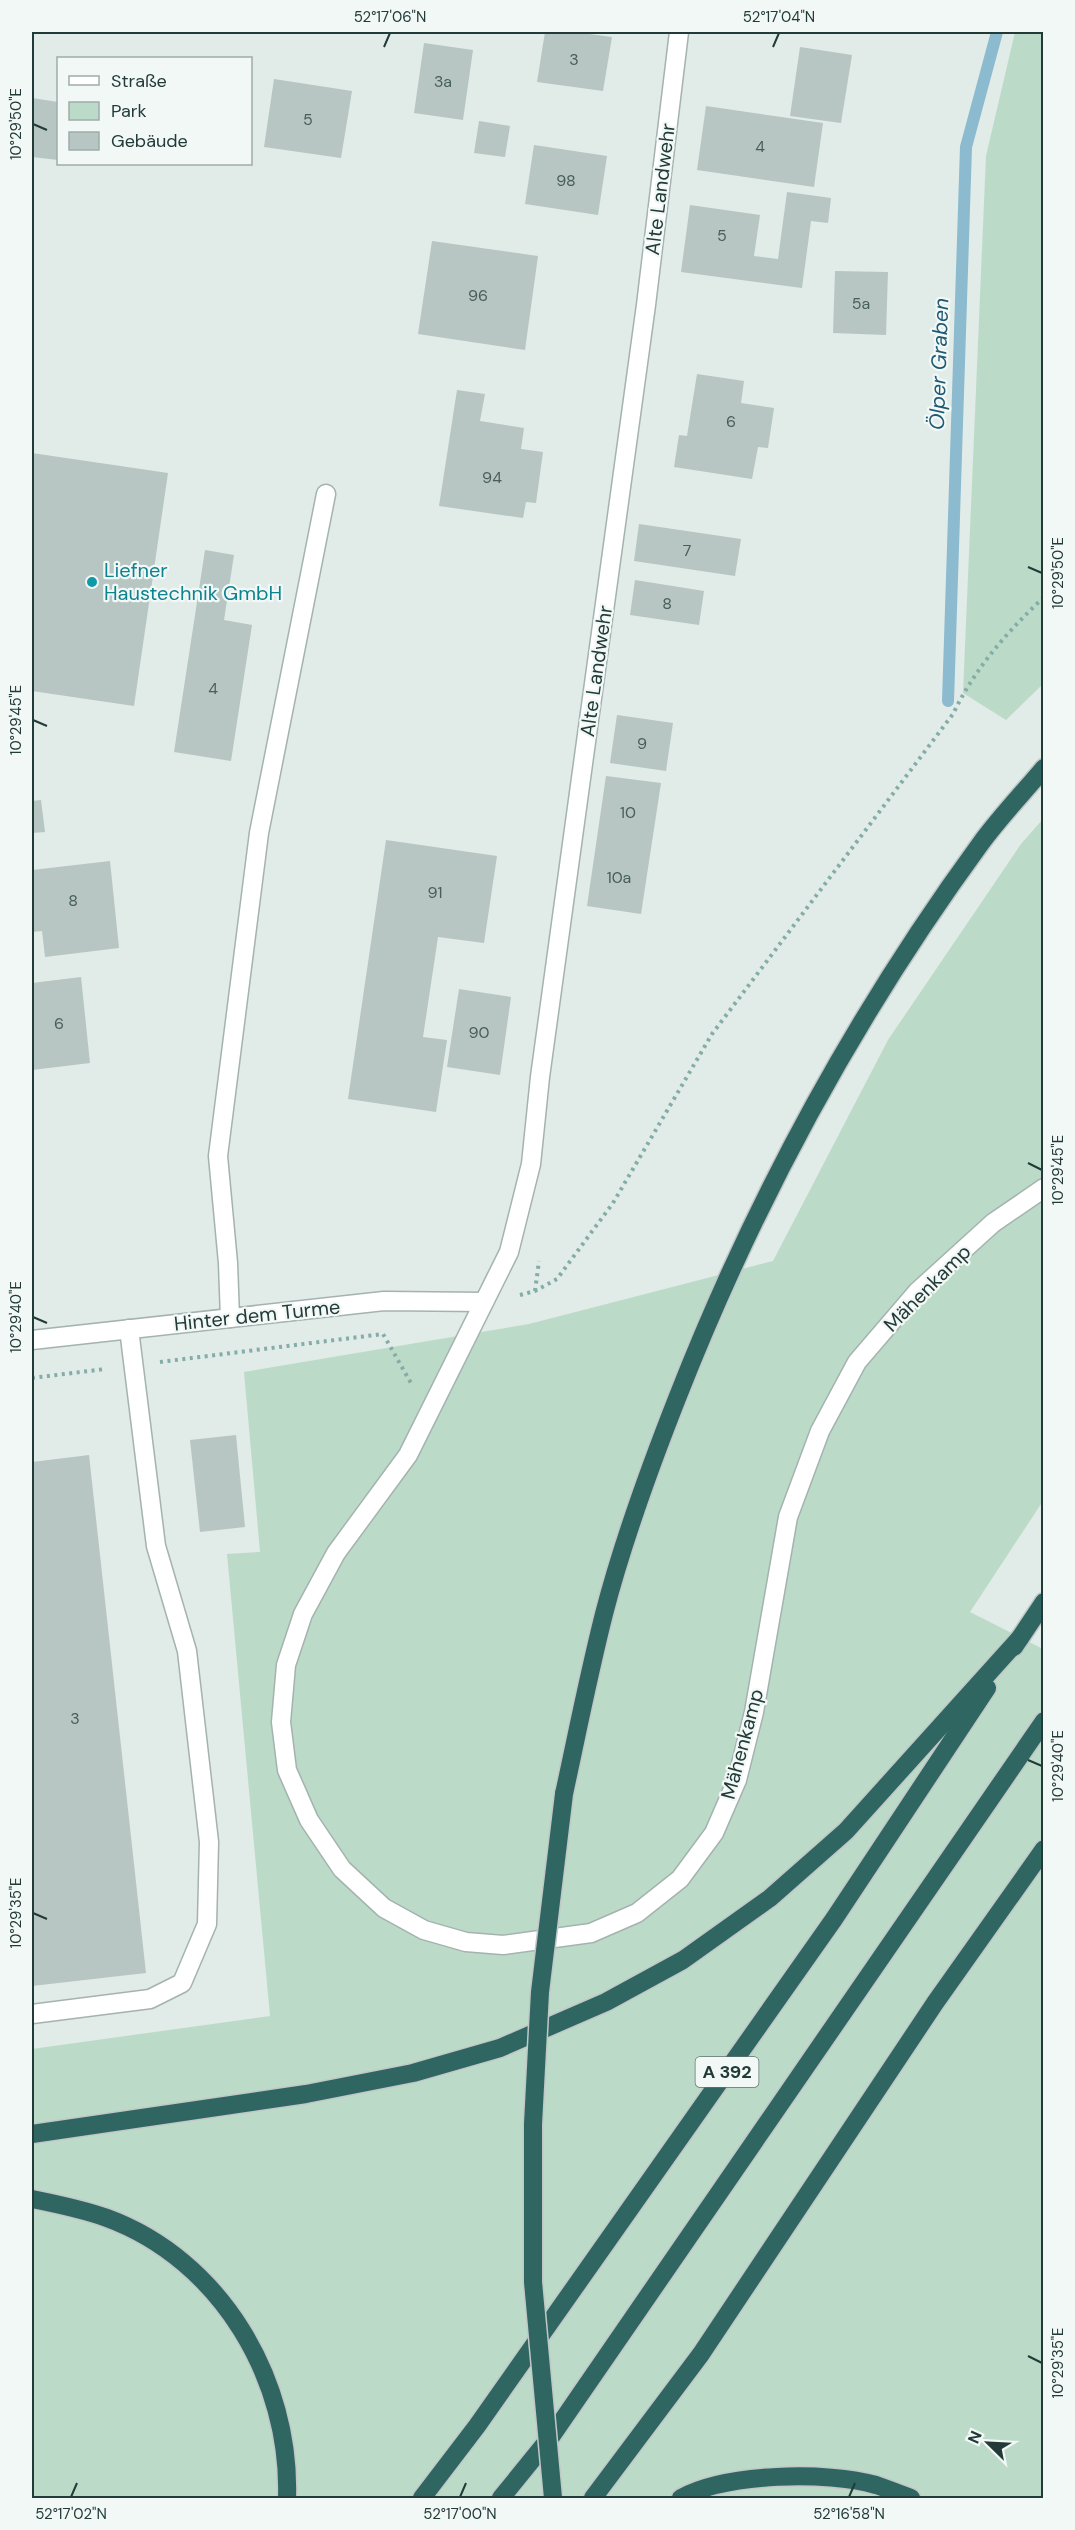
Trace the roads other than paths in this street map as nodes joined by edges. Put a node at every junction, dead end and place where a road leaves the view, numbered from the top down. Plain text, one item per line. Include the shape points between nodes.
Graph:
1 (679, 32) edge
2 (326, 494) dead end
3 (1044, 768) edge
4 (1044, 1188) edge
5 (484, 1302) junction
6 (230, 1318) junction
7 (129, 1329) junction
8 (32, 1340) edge
9 (1044, 1602) edge
10 (1020, 1638) junction
11 (1044, 1720) edge
12 (1044, 1849) edge
13 (32, 2014) edge
14 (32, 2133) edge
15 (32, 2199) edge
16 (287, 2499) edge
17 (422, 2499) edge
18 (501, 2499) edge
19 (554, 2499) edge
20 (593, 2499) edge
21 (681, 2499) edge
22 (911, 2499) edge

1 - 5 street, Alte Landwehr via 531,1164 509,1252
2 - 6 street via 259,833 218,1156
3 - 19 highway, bridge via 982,842 892,975 814,1103 756,1215 706,1326 650,1470 604,1612 564,1794 540,1992 532,2124 533,2282
4 - 5 street, Mähenkamp via 993,1223 917,1292 857,1362 820,1431 788,1517 754,1712 737,1780 714,1833 680,1879 638,1913 591,1933 503,1945 466,1942 424,1930 384,1908 342,1869 309,1820 287,1770 281,1722 286,1665 303,1614 336,1553 408,1455
5 - 6 street, Hinter dem Turme via 384,1301
6 - 7 street, Hinter dem Turme
7 - 8 street, Hinter dem Turme
7 - 13 street via 156,1546 187,1651 209,1842 207,1924 182,1983 150,1999
9 - 10 highway, A 392
10 - 14 highway via 846,1831 779,1890 683,1960 606,2002 500,2048 413,2073 306,2094
10 - 17 highway, A 392 via 834,1919
11 - 18 highway via 553,2434
12 - 20 highway via 935,2003 700,2354
15 - 16 highway via 99,2215 146,2236 209,2287 241,2327 273,2391 283,2431
21 - 22 highway via 743,2479 815,2477 875,2485

